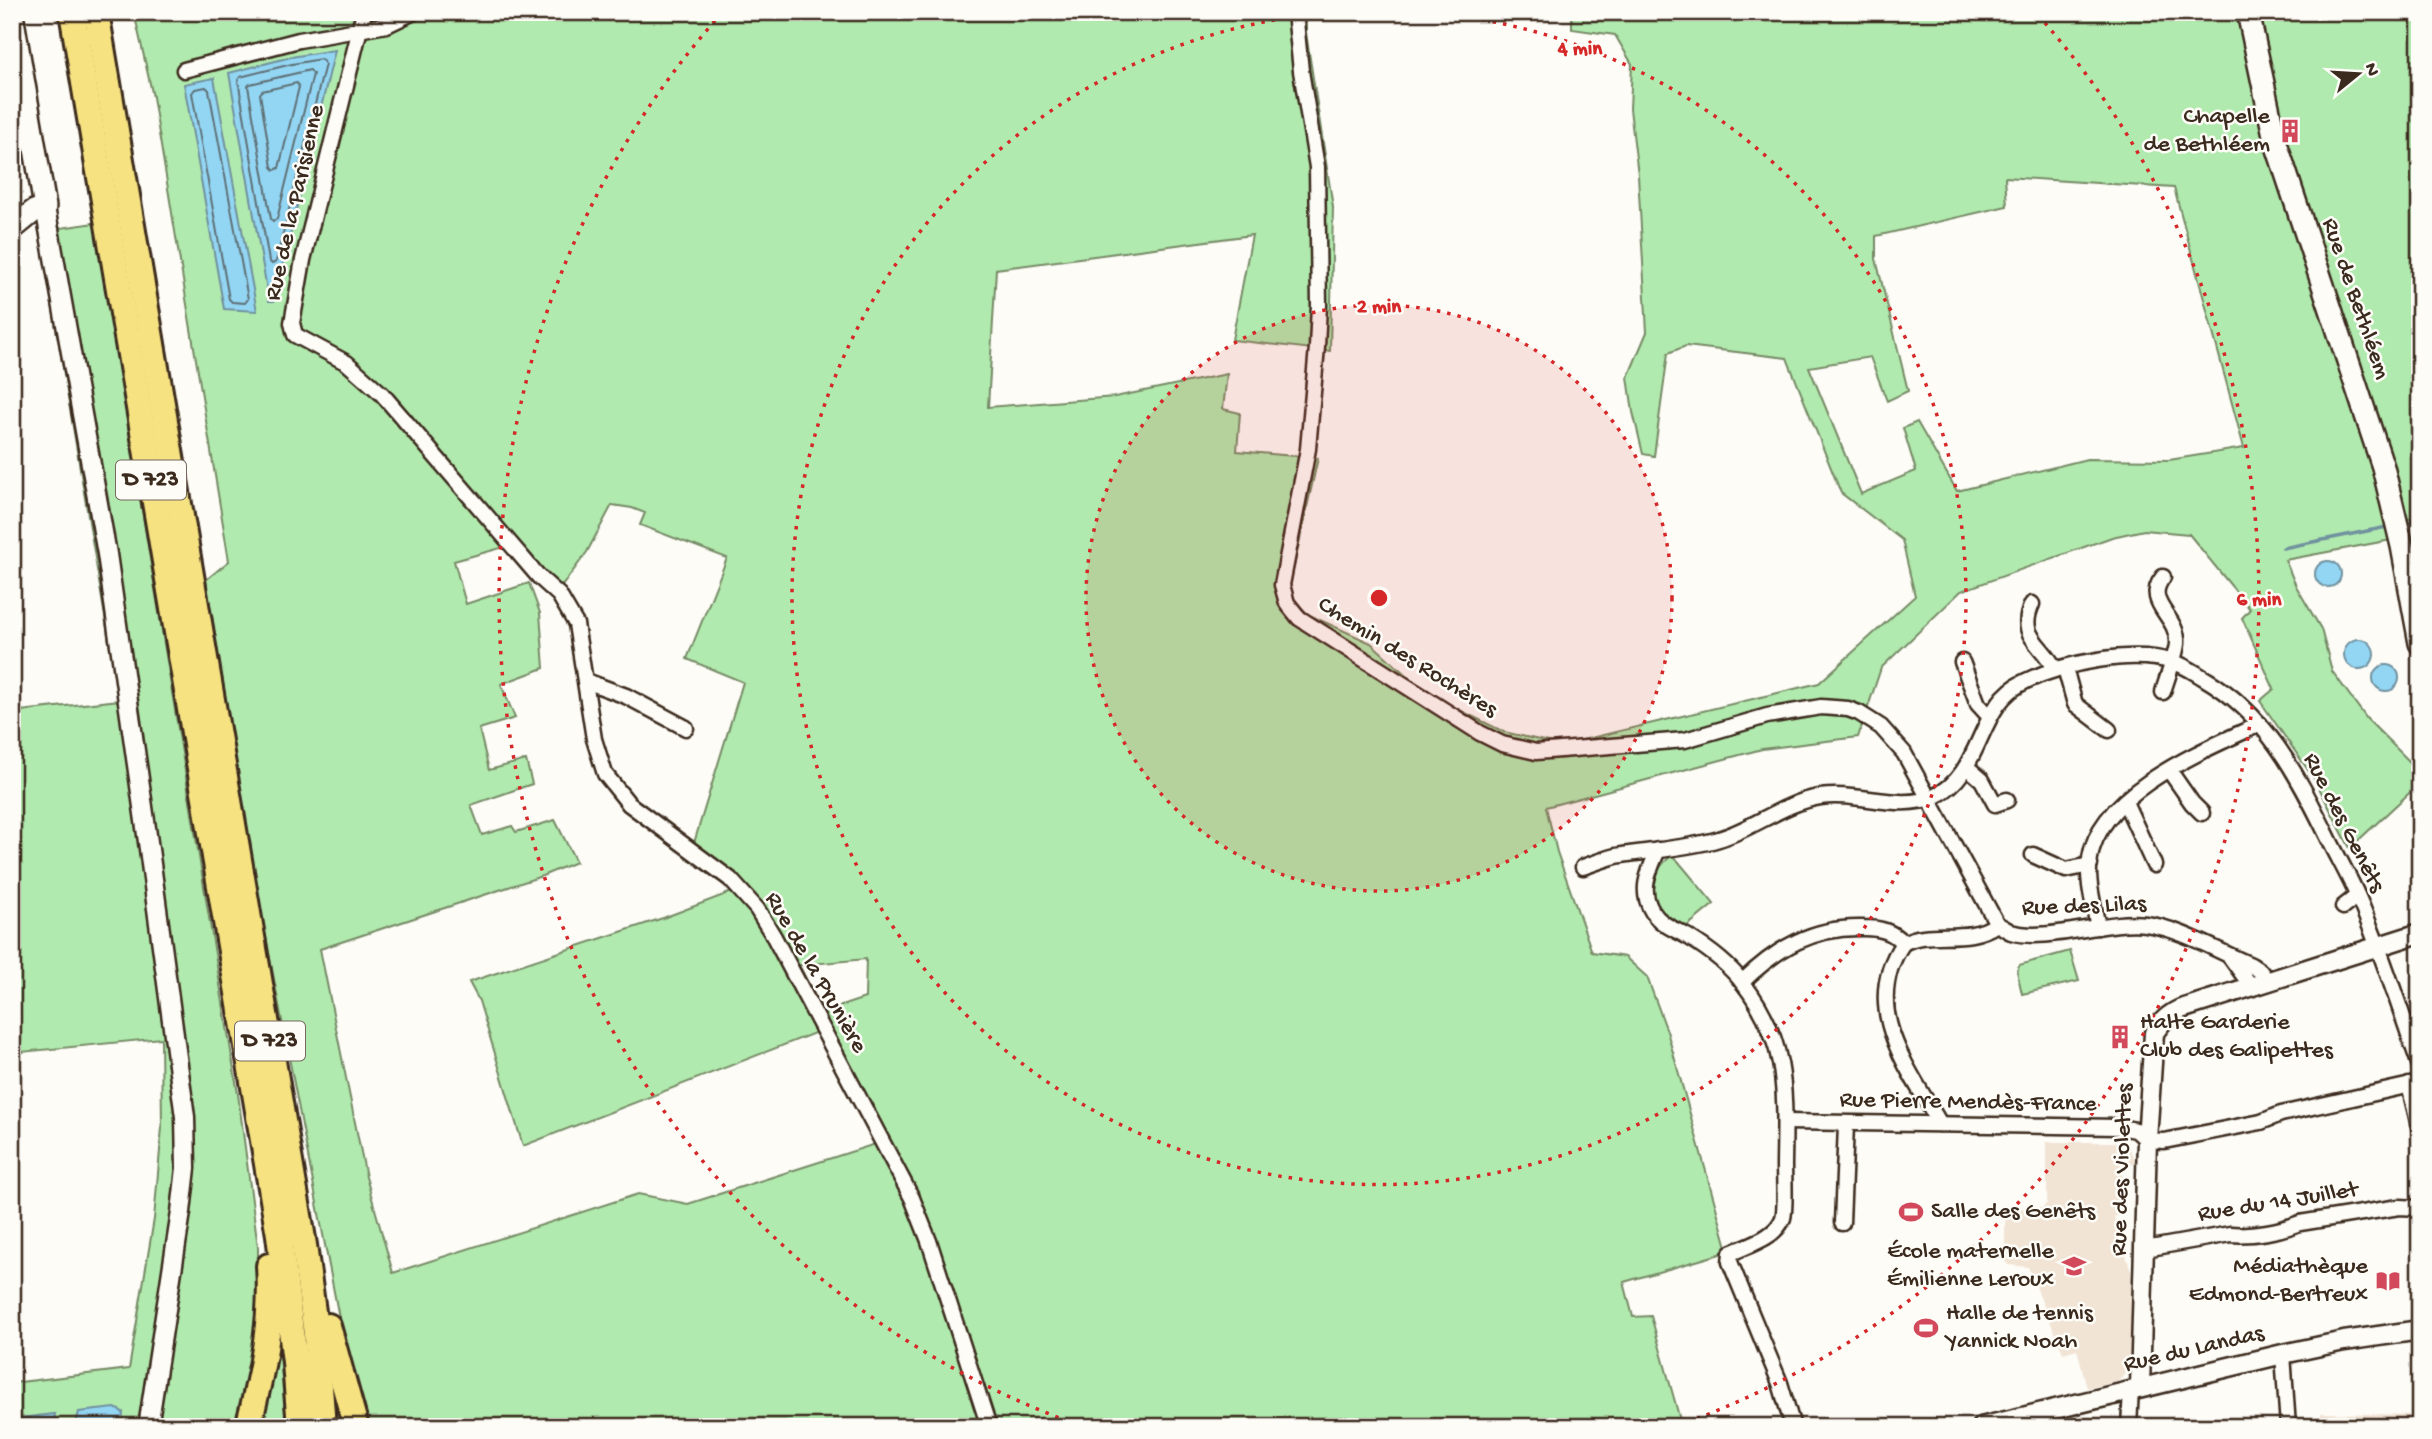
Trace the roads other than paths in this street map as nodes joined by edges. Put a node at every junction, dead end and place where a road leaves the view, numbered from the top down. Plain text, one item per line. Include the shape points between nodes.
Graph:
1 (72, 12) edge
2 (96, 12) edge
3 (364, 12) edge
4 (414, 12) edge
5 (1295, 12) edge
6 (2248, 12) edge
7 (12, 14) edge
8 (360, 31) junction
9 (184, 69) dead end
10 (42, 183) junction
11 (45, 206) junction
12 (12, 219) edge
13 (12, 229) edge
14 (442, 463) joint
15 (2163, 577) dead end
16 (2032, 604) dead end
17 (2420, 643) edge
18 (2171, 661) junction
19 (1962, 662) dead end
20 (2060, 668) junction
21 (586, 681) junction
22 (2163, 692) dead end
23 (1989, 716) junction
24 (2260, 724) junction
25 (686, 729) dead end
26 (2109, 730) dead end
27 (1967, 767) junction
28 (2169, 770) junction
29 (1928, 799) junction
30 (2007, 800) dead end
31 (2125, 802) junction
32 (2202, 813) dead end
33 (1658, 850) junction
34 (2033, 855) dead end
35 (2090, 864) junction
36 (2154, 866) dead end
37 (1583, 867) dead end
38 (2357, 896) junction
39 (2343, 906) dead end
40 (1997, 924) junction
41 (2098, 927) junction
42 (2420, 933) edge
43 (1903, 943) junction
44 (2377, 946) junction
45 (1742, 982) junction
46 (2259, 983) junction
47 (2420, 1066) edge
48 (2415, 1084) edge
49 (1785, 1122) junction
50 (1941, 1124) junction
51 (1846, 1125) junction
52 (2420, 1130) edge
53 (2147, 1140) junction
54 (266, 1155) junction
55 (2420, 1208) edge
56 (1842, 1223) dead end
57 (304, 1245) junction
58 (2145, 1249) junction
59 (2420, 1330) edge
60 (2283, 1354) junction
61 (2136, 1388) junction
62 (148, 1427) edge
63 (248, 1427) edge
64 (300, 1427) edge
65 (323, 1427) edge
66 (356, 1427) edge
67 (989, 1427) edge
68 (1793, 1427) edge
69 (1981, 1427) edge
70 (2129, 1427) edge
71 (2288, 1427) edge

1 - 54 highway, D 723
2 - 57 highway, D 723
3 - 8 street, Rue de la Parisienne
4 - 8 street
5 - 29 street, Chemin des Rochères via 1317,167 1319,305 1308,449 1282,585 1287,603 1299,618 1480,733 1513,748 1536,752 1685,740 1767,716 1821,707 1848,709 1893,739
6 - 17 main road, Rue de Bethléem via 2274,141 2383,467
7 - 10 main road
8 - 9 street via 299,40
8 - 14 street, Rue de la Parisienne via 303,260 292,323 295,335 365,377
10 - 11 main road
10 - 12 main road
11 - 13 main road
11 - 62 street via 107,554 185,1118 181,1212
14 - 21 street, Rue de la Prunière via 559,595 576,624
15 - 18 street via 2156,595 2176,634
16 - 20 street via 2027,629
18 - 20 street, Rue des Genêts via 2132,657
18 - 22 street
18 - 24 street, Rue des Genêts via 2222,689
19 - 23 street via 1978,704
20 - 23 street, Rue des Genêts via 2022,682
20 - 26 street via 2075,704
21 - 25 street via 626,696
21 - 67 street, Rue de la Prunière via 594,739 605,774 629,804 730,879 774,937 912,1198
23 - 27 street, Rue des Genêts
24 - 28 street
24 - 38 street, Rue des Genêts via 2298,776
27 - 29 street, Rue des Genêts via 1948,788
27 - 30 street via 1982,780 1995,804
28 - 31 street
28 - 32 street
29 - 33 street via 1813,798 1721,838
29 - 40 street, Rue des Lilas
31 - 35 street via 2101,831
31 - 36 street
33 - 37 street
33 - 45 street via 1645,888 1654,916 1710,952
34 - 35 street via 2066,870
35 - 41 street
38 - 39 street
38 - 44 street, Rue des Genêts
40 - 41 street, Rue des Lilas via 2012,932 2039,934
40 - 43 street via 1985,932 1914,937
41 - 46 street, Rue des Lilas via 2145,924 2169,929 2229,956
42 - 44 street, Rue des Violettes
43 - 45 street via 1874,928 1820,932 1784,947
43 - 50 street via 1887,985 1888,1018 1899,1055
44 - 46 street, Rue des Violettes
44 - 47 street, Rue des Genêts
45 - 49 street via 1768,1023 1780,1055
46 - 53 street, Rue des Violettes via 2181,1009 2161,1021 2154,1033
48 - 52 street
48 - 53 street via 2219,1131 2164,1142
49 - 51 street, Rue Pierre Mendès-France
49 - 68 street via 1783,1218 1772,1233 1731,1253 1730,1262 1780,1383
50 - 51 street, Rue Pierre Mendès-France
50 - 53 street, Rue Pierre Mendès-France via 2119,1127 2136,1130
51 - 56 street
53 - 58 street, Rue des Violettes
54 - 63 highway via 259,1181 270,1302 263,1368
54 - 64 highway, D 723 via 286,1284
55 - 58 street, Rue du 14 Juillet via 2399,1207
57 - 65 highway, D 723
57 - 66 highway via 317,1265 336,1360
58 - 61 street, Rue des Violettes
59 - 60 street, Rue du Landas
60 - 61 street, Rue du Landas
60 - 71 street
61 - 69 street, Rue du Landas
61 - 70 street

